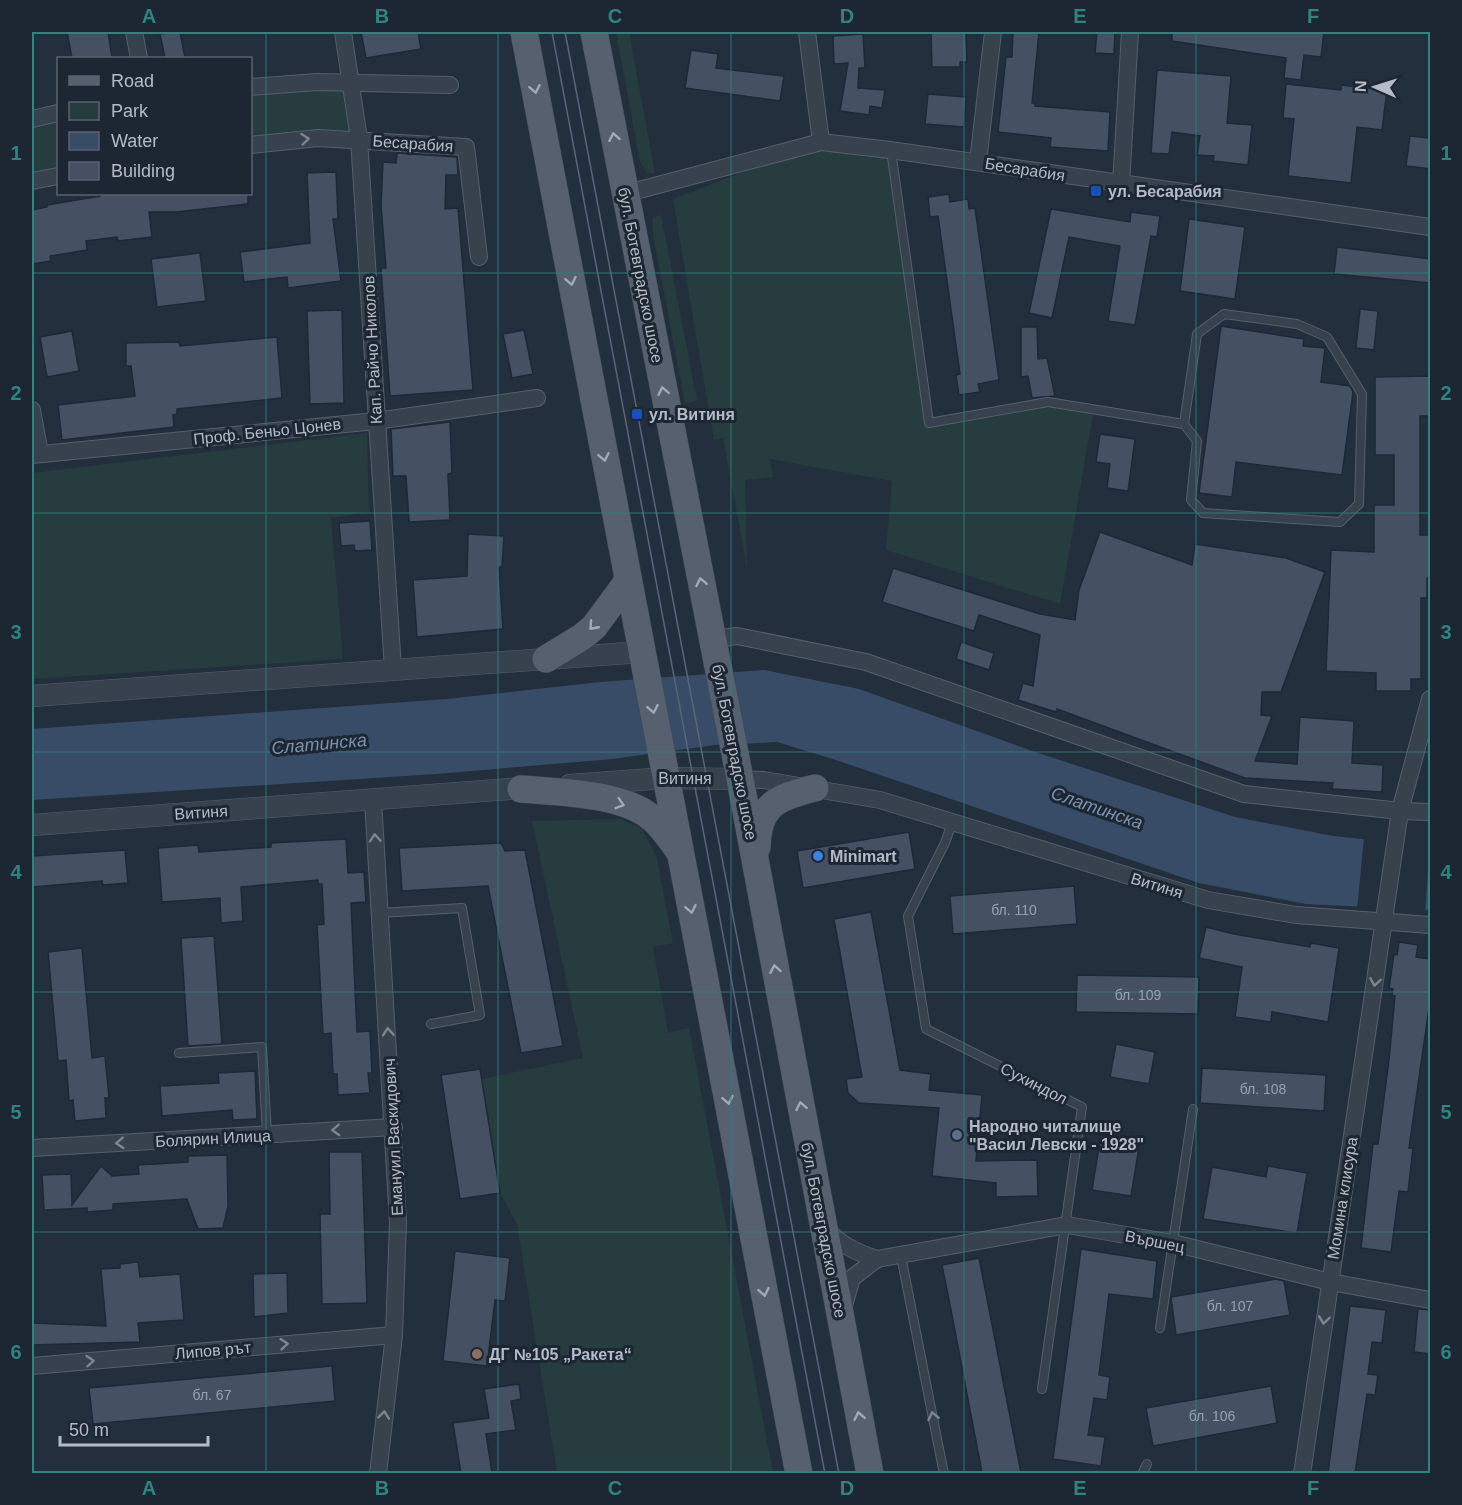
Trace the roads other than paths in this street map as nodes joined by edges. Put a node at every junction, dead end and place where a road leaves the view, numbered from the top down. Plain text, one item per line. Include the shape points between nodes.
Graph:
1 (134, 32) edge
2 (343, 32) edge
3 (524, 32) edge
4 (594, 32) edge
5 (807, 32) edge
6 (993, 32) edge
7 (1130, 32) edge
8 (139, 57) edge
9 (352, 82) junction
10 (450, 85) dead end
11 (252, 87) edge
12 (57, 113) edge
13 (32, 119) edge
14 (359, 140) junction
15 (821, 142) junction
16 (252, 145) edge
17 (890, 150) junction
18 (978, 162) junction
19 (57, 176) edge
20 (32, 181) edge
21 (1121, 184) junction
22 (624, 194) junction
23 (1431, 227) edge
24 (479, 257) dead end
25 (537, 398) dead end
26 (32, 410) edge
27 (376, 421) junction
28 (1184, 424) junction
29 (36, 454) edge
30 (628, 581) junction
31 (713, 639) junction
32 (642, 652) junction
33 (546, 659) junction
34 (393, 669) junction
35 (32, 696) edge
36 (1431, 699) edge
37 (666, 778) junction
38 (740, 779) junction
39 (815, 788) junction
40 (521, 789) junction
41 (373, 800) junction
42 (1400, 811) junction
43 (1431, 812) edge
44 (952, 823) junction
45 (32, 825) edge
46 (680, 851) junction
47 (756, 863) junction
48 (380, 914) junction
49 (1385, 919) junction
50 (1431, 925) edge
51 (431, 1024) dead end
52 (179, 1053) dead end
53 (1193, 1109) dead end
54 (394, 1127) junction
55 (267, 1134) junction
56 (32, 1148) edge
57 (1067, 1225) junction
58 (823, 1226) junction
59 (1173, 1243) junction
60 (901, 1256) junction
61 (877, 1259) junction
62 (1330, 1282) junction
63 (1431, 1300) edge
64 (841, 1319) junction
65 (1160, 1328) dead end
66 (394, 1335) junction
67 (32, 1366) edge
68 (1042, 1389) dead end
69 (1147, 1464) dead end
70 (378, 1473) edge
71 (799, 1473) edge
72 (870, 1473) edge
73 (944, 1473) edge
74 (1142, 1473) edge
75 (1302, 1473) edge

1 - 8 street
2 - 9 street, Кап. Райчо Николов
3 -> 30 main road
22 -> 4 main road, бул. Ботевградско шосе
5 - 15 street
6 - 18 street
7 - 21 street
9 - 10 street
9 - 11 street
9 - 14 street, Кап. Райчо Николов
12 - 13 street
16 -> 14 street, Бесарабия via 318,138
14 - 24 street, Бесарабия via 466,147
14 - 27 street, Кап. Райчо Николов
15 - 17 street, Бесарабия
15 - 22 street, Бесарабия
17 - 18 street, Бесарабия
17 - 28 lane via 929,423 1048,402
18 - 21 street, Бесарабия
19 - 20 street
21 - 23 street, Бесарабия
31 -> 22 main road, бул. Ботевградско шосе
25 - 27 street, Проф. Беньо Цонев
26 - 29 street
27 - 29 street, Проф. Беньо Цонев
27 - 34 street, Кап. Райчо Николов
28 - 28 lane via 1197,334 1224,314 1297,324 1327,337 1362,394 1359,504 1340,522 1203,513 1191,500 1197,441
30 - 32 main road
30 -> 33 main road via 594,627
31 - 38 main road, бул. Ботевградско шосе
31 - 42 street via 737,636 866,662 1244,794
32 - 33 street
32 -> 37 main road
33 - 34 street
34 - 35 street
36 - 42 street, Момина клисура
37 - 38 street, Витиня
37 - 40 street, Витиня
37 - 46 main road
38 - 39 street, Витиня
38 - 47 main road, бул. Ботевградско шосе
39 - 44 street, Витиня via 879,800
39 - 47 main road via 782,796 768,810 757,837
40 - 41 street, Витиня
40 -> 46 main road via 608,800 640,810 659,825
41 - 45 street, Витиня
48 -> 41 street, Емануил Васкидович
42 - 43 street
42 - 49 street, Момина клисура
44 - 49 street, Витиня via 1208,900 1296,915
44 - 57 lane, Сухиндол via 908,916 926,1029 1082,1107
46 -> 71 main road
58 -> 47 main road, бул. Ботевградско шосе
48 - 51 lane via 462,908 480,1015
54 -> 48 street, Емануил Васкидович
49 - 50 street, Витиня
49 -> 62 street, Момина клисура
52 - 55 lane via 262,1047
53 - 59 lane
54 -> 55 street, Болярин Илица
54 - 66 street, Емануил Васкидович via 398,1222
55 -> 56 street, Болярин Илица
57 - 59 street, Вършец
57 - 60 street, Вършец
57 - 68 lane, Сухиндол
58 - 61 street, Вършец via 855,1252
58 - 64 main road, бул. Ботевградско шосе
59 - 62 street, Вършец
59 - 65 lane
60 - 61 street, Вършец
73 -> 60 lane
61 - 64 street via 852,1278
62 - 63 street, Вършец
62 -> 75 street, Момина клисура
72 -> 64 main road, бул. Ботевградско шосе
67 -> 66 street, Липов рът
70 -> 66 street, Емануил Васкидович
69 - 74 lane

